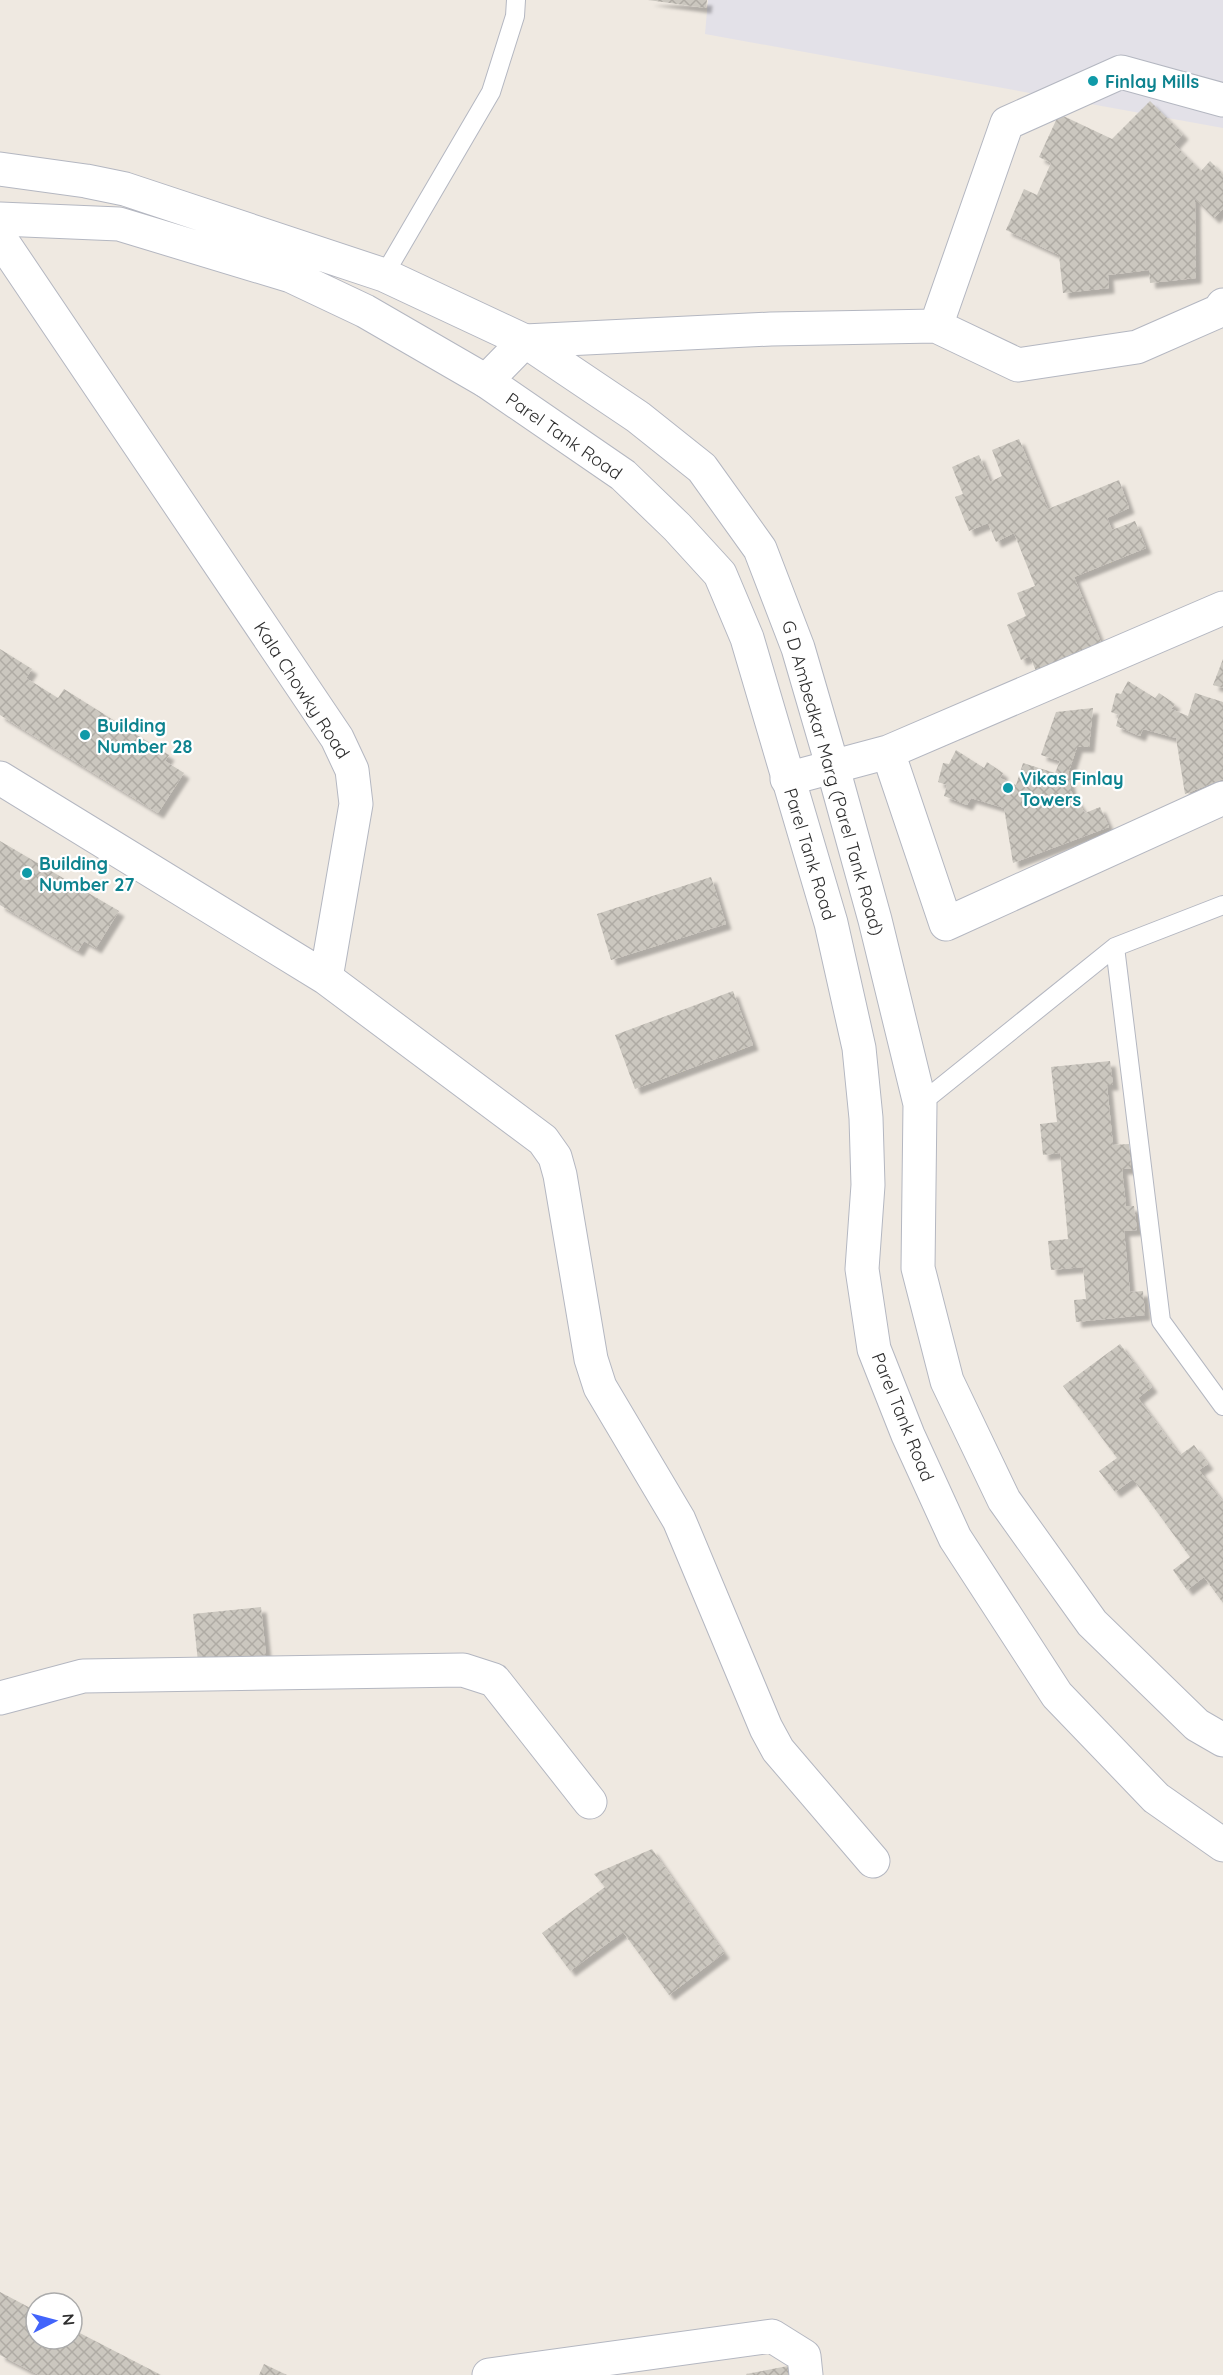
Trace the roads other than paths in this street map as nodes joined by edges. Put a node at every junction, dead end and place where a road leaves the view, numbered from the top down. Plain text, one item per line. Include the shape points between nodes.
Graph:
1 (516, 0) edge
2 (1223, 100) edge
3 (0, 170) edge
4 (0, 219) edge
5 (0, 238) edge
6 (384, 275) junction
7 (1223, 305) edge
8 (365, 311) junction
9 (936, 326) junction
10 (525, 342) junction
11 (486, 381) junction
12 (1223, 608) edge
13 (888, 752) junction
14 (833, 768) junction
15 (0, 778) edge
16 (787, 779) junction
17 (1223, 798) edge
18 (1223, 905) edge
19 (1115, 947) junction
20 (326, 978) junction
21 (906, 1041) junction
22 (859, 1048) junction
23 (920, 1104) junction
24 (1223, 1406) edge
25 (0, 1698) edge
26 (1223, 1740) edge
27 (590, 1802) dead end
28 (1223, 1845) edge
29 (873, 1861) dead end
30 (489, 2375) edge
31 (806, 2375) edge

1 - 6 lane via 491,92
2 - 9 street via 1121,72 1007,123
3 - 6 street, G D Ambedkar Marg (Parel Tank Road) via 125,189
4 - 8 street, Parel Tank Road via 119,225 291,276
5 - 20 street, Kala Chowky Road via 337,738 352,770 356,804
6 - 8 street
6 - 10 street, G D Ambedkar Marg (Parel Tank Road)
7 - 9 street via 1219,311 1137,346 1018,365
8 - 11 street, Parel Tank Road
9 - 10 street via 771,329
10 - 11 street
10 - 14 street, G D Ambedkar Marg (Parel Tank Road) via 638,417 702,468 760,549 798,648
11 - 16 street, Parel Tank Road via 623,475 720,574 747,638
12 - 13 street
13 - 14 street
13 - 17 street via 946,924
14 - 16 street
14 - 21 street, G D Ambedkar Marg (Parel Tank Road)
15 - 20 street
16 - 22 street, Parel Tank Road via 831,923
18 - 19 lane
19 - 23 lane
19 - 24 lane via 1161,1321
20 - 29 street via 543,1140 555,1157 591,1359 600,1387 679,1520 778,1750
21 - 22 street
21 - 23 street, G D Ambedkar Marg (Parel Tank Road)
22 - 28 street, Parel Tank Road via 868,1185 862,1269 874,1349 955,1538 1057,1695 1156,1798
23 - 26 street, G D Ambedkar Marg (Parel Tank Road) via 918,1268 946,1381 1004,1500 1092,1623 1197,1725
25 - 27 street via 83,1676 463,1670 494,1680
30 - 31 street via 772,2336 804,2356

